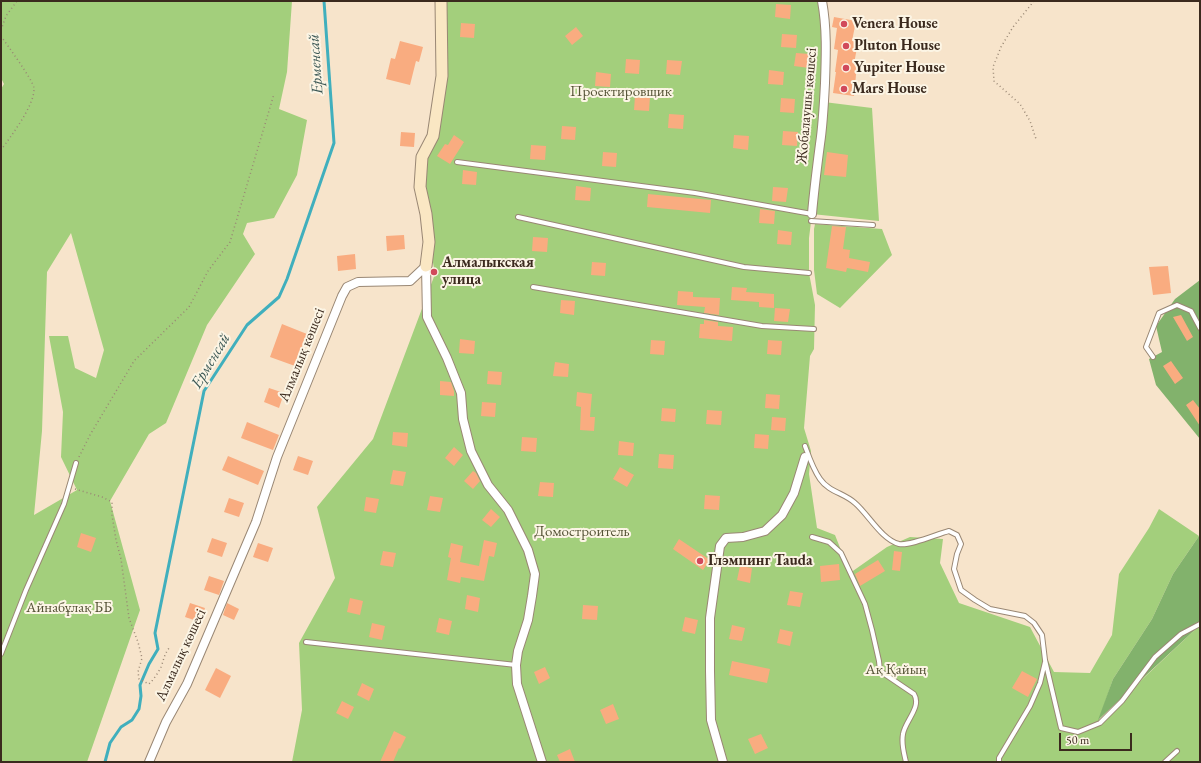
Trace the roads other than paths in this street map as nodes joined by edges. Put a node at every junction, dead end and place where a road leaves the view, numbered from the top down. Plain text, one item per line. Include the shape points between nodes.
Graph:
1 (441, 1) edge
2 (822, 1) edge
3 (457, 162) dead end
4 (518, 217) dead end
5 (811, 218) junction
6 (873, 225) dead end
7 (426, 266) junction
8 (809, 273) dead end
9 (533, 287) dead end
10 (1200, 328) edge
11 (814, 329) dead end
12 (1153, 357) dead end
13 (805, 446) dead end
14 (805, 457) dead end
15 (76, 463) road end
16 (812, 537) dead end
17 (1200, 624) edge
18 (306, 642) dead end
19 (1, 654) edge
20 (1045, 660) junction
21 (516, 665) junction
22 (1177, 751) dead end
23 (149, 762) edge
24 (542, 762) edge
25 (723, 762) edge
26 (906, 762) edge
27 (999, 762) edge
28 (1165, 762) edge

1 - 7 street via 442,76 433,136 422,158 420,186 429,242
2 - 5 street, Жобалаушы көшесі via 826,39 825,76
3 - 5 lane via 695,193
4 - 8 lane via 744,267
5 - 6 lane
7 - 21 street via 427,317 461,393 463,419 471,451 488,484 508,510 528,550 535,574 528,620
7 - 23 street, Алмалық көшесі via 410,281 358,282 347,287 277,457 256,522 187,684 166,722
9 - 11 lane via 762,326
10 - 12 lane via 1191,311 1177,305 1159,313 1146,347
13 - 20 lane via 820,480 854,501 887,538 899,544 949,531 957,536 961,544 954,569 961,590 990,609 1025,616 1034,623 1042,634
14 - 25 street via 794,493 782,515 765,532 726,538 720,546 710,618 710,671 711,720
15 - 19 lane via 64,504
16 - 26 lane via 829,542 841,553 865,604 880,671 916,698 917,703 902,735
17 - 20 lane via 1181,634 1155,657 1122,702 1100,723 1078,732 1061,728
18 - 21 lane
20 - 27 lane via 1040,684
21 - 24 street via 517,684
22 - 28 lane

